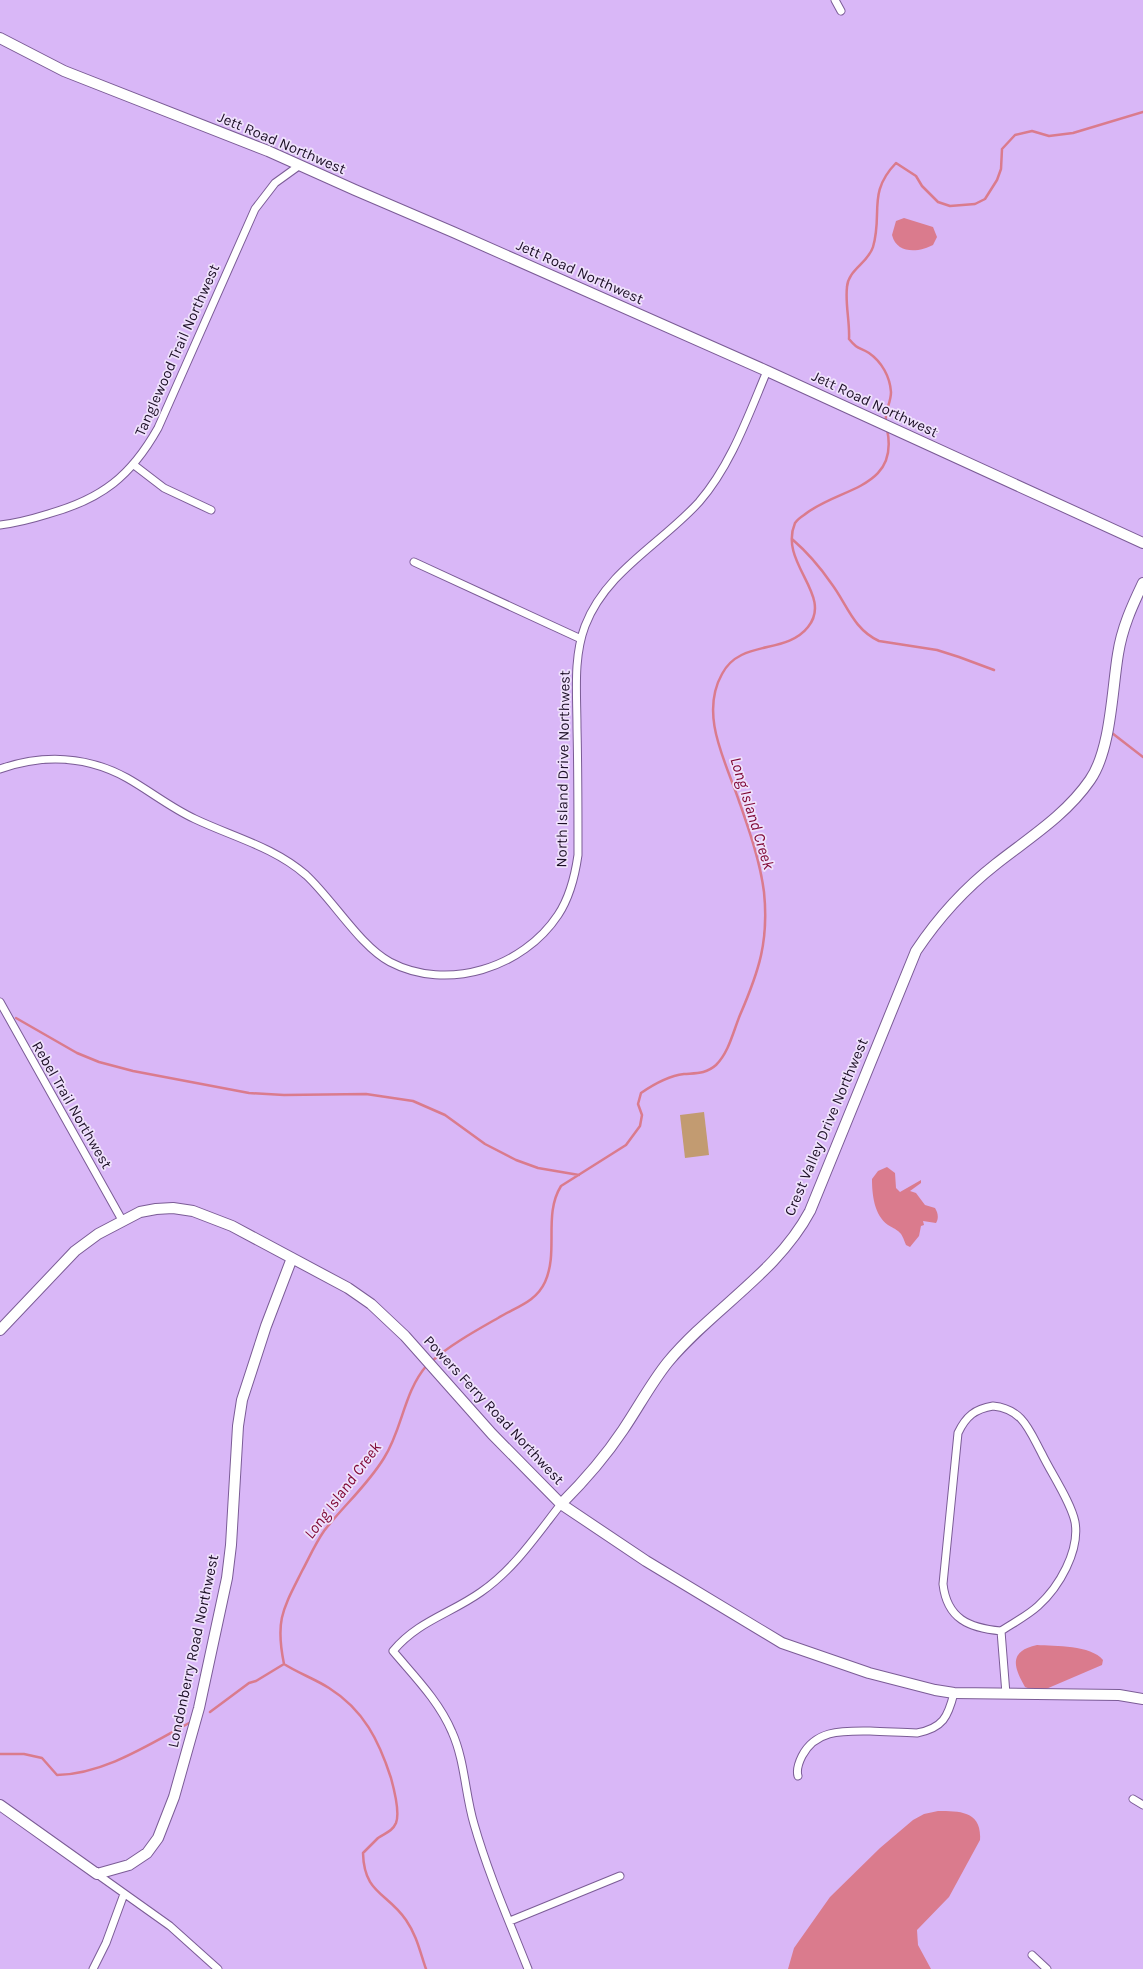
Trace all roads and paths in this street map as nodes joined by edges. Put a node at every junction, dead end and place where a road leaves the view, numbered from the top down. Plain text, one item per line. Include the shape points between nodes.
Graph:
1 (835, 0) edge
2 (841, 10) dead end
3 (0, 38) edge
4 (300, 165) junction
5 (767, 371) junction
6 (134, 465) junction
7 (210, 510) dead end
8 (0, 525) edge
9 (1143, 542) edge
10 (414, 562) dead end
11 (1143, 583) edge
12 (581, 639) junction
13 (0, 769) edge
14 (0, 1002) edge
15 (122, 1220) junction
16 (292, 1258) junction
17 (0, 1330) edge
18 (561, 1504) junction
19 (1001, 1631) junction
20 (954, 1693) junction
21 (1006, 1694) junction
22 (1143, 1699) edge
23 (798, 1776) dead end
24 (1134, 1799) dead end
25 (0, 1805) edge
26 (1143, 1805) edge
27 (97, 1874) junction
28 (620, 1876) dead end
29 (124, 1894) junction
30 (510, 1921) junction
31 (1032, 1955) dead end
32 (93, 1969) edge
33 (218, 1969) edge
34 (528, 1969) edge
35 (1047, 1969) edge

1 - 2 street
3 - 4 street, Jett Road Northwest via 64,71
4 - 5 street, Jett Road Northwest
4 - 6 street, Tanglewood Trail Northwest via 275,183 255,209 158,428
5 - 9 street, Jett Road Northwest
5 - 12 street, North Island Drive Northwest via 734,448 714,483 684,518 609,584 592,610
6 - 7 street via 164,488
6 - 8 street, Tanglewood Trail Northwest via 112,485 72,508
10 - 12 street
11 - 18 street, Crest Valley Drive Northwest via 1123,630 1108,725 1100,760 1091,779 1062,813 976,880 930,930 916,951 810,1211 800,1229 770,1265 669,1361 607,1452
12 - 13 street, North Island Drive Northwest via 577,672 578,855 572,888 558,916 537,939 505,960 470,973 428,975 407,970 389,961 363,939 319,888 289,862 261,846 187,816 127,778 105,768 86,762 52,758
14 - 15 street, Rebel Trail Northwest
15 - 16 street, Powers Ferry Road Northwest via 140,1212 156,1209 193,1211 232,1226
15 - 17 street, Powers Ferry Road Northwest via 75,1251
16 - 18 street, Powers Ferry Road Northwest via 348,1288 389,1319 492,1434
16 - 27 street, Londonberry Road Northwest via 242,1400 227,1578 199,1708 174,1797 158,1838 147,1853 130,1865
18 - 20 street, Powers Ferry Road Northwest via 646,1561 782,1643 869,1673
18 - 30 street, Crest Valley Drive Northwest via 520,1558 496,1580 467,1602 416,1629 393,1651 430,1694 452,1731 458,1747 473,1822 489,1872
19 - 19 street via 976,1628 960,1619 948,1603 943,1584 958,1433 963,1422 971,1414 981,1408 993,1406 1011,1410 1025,1423 1071,1510 1076,1530 1071,1556 1053,1589 1038,1606
19 - 21 street
20 - 21 street, Powers Ferry Road Northwest
20 - 23 street via 946,1718 928,1731 841,1731 822,1736 811,1743 803,1753 797,1768
21 - 22 street, Powers Ferry Road Northwest via 1119,1695
24 - 26 street
25 - 27 street
27 - 29 street
28 - 30 street
29 - 32 street
29 - 33 street via 170,1926
30 - 34 street
31 - 35 street

